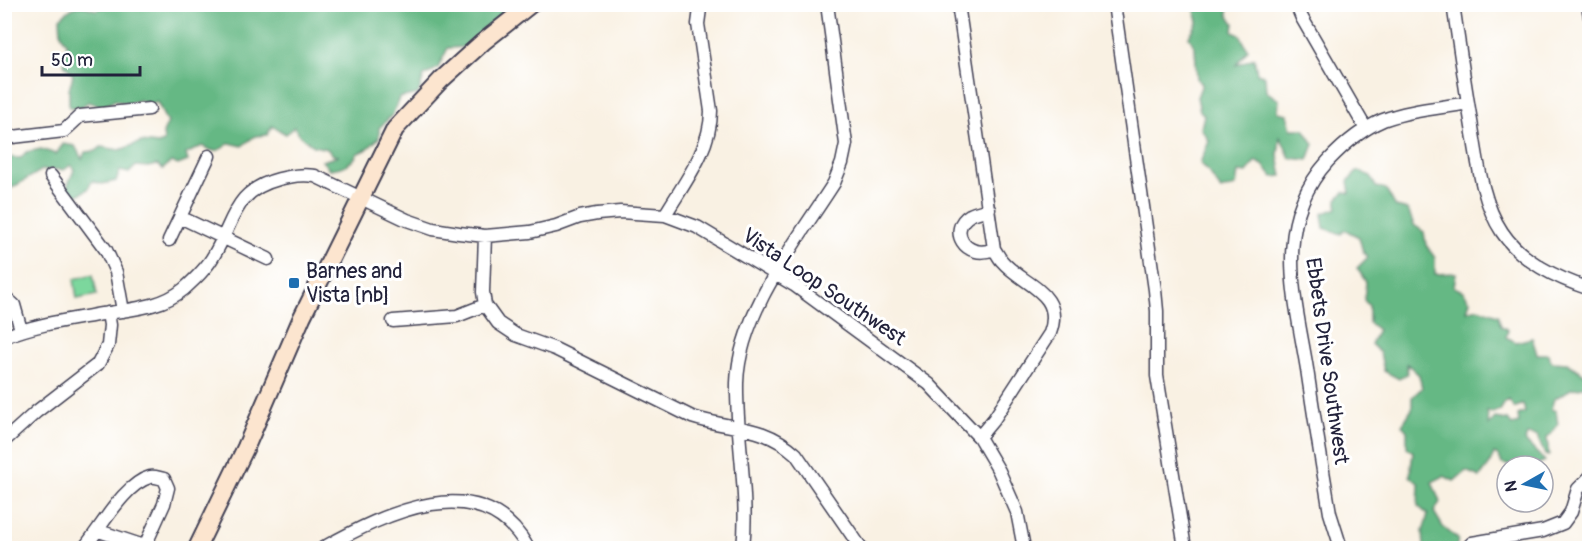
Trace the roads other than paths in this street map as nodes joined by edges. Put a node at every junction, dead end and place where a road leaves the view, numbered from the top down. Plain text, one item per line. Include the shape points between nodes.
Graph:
1 (531, 4) edge
2 (703, 4) edge
3 (827, 4) edge
4 (958, 4) edge
5 (1114, 4) edge
6 (1296, 4) edge
7 (1453, 4) edge
8 (1588, 4) edge
9 (1590, 17) edge
10 (1468, 103) junction
11 (149, 109) dead end
12 (1366, 129) junction
13 (4, 138) edge
14 (209, 156) dead end
15 (51, 176) dead end
16 (360, 199) junction
17 (989, 209) junction
18 (666, 215) junction
19 (180, 217) junction
20 (485, 236) junction
21 (223, 237) junction
22 (169, 240) dead end
23 (994, 249) junction
24 (268, 259) dead end
25 (776, 274) junction
26 (1590, 289) edge
27 (4, 296) edge
28 (485, 305) junction
29 (123, 312) junction
30 (108, 313) junction
31 (393, 321) dead end
32 (21, 330) junction
33 (4, 337) edge
34 (740, 428) junction
35 (979, 437) junction
36 (4, 441) edge
37 (1590, 477) edge
38 (99, 531) junction
39 (146, 548) edge
40 (84, 549) edge
41 (197, 549) edge
42 (323, 549) edge
43 (528, 549) edge
44 (743, 549) edge
45 (861, 549) edge
46 (1024, 549) edge
47 (1185, 549) edge
48 (1341, 549) edge
49 (1467, 549) edge

1 - 16 street via 441,80 395,129
2 - 18 street via 699,24 711,125 704,147
3 - 25 street via 846,144 834,183
4 - 17 street
5 - 47 street via 1155,290 1157,376
6 - 12 street
7 - 10 street
8 - 9 street
10 - 12 street, Ebbets Drive Southwest via 1402,114
10 - 26 street via 1480,175 1491,213 1503,234 1519,252 1552,275
11 - 13 street via 80,116 64,131
12 - 48 street, Ebbets Drive Southwest via 1336,152 1309,187 1295,222 1291,246 1294,290 1330,513
14 - 19 street
15 - 29 street via 106,250 116,272
16 - 20 street, Vista Loop Southwest via 433,230
16 - 21 street, Vista Loop Southwest via 304,174 263,184 253,189 233,214
16 - 41 street
17 - 23 street
17 - 23 street via 965,220 961,235 972,251
18 - 20 street, Vista Loop Southwest via 597,213 530,232
18 - 25 street, Vista Loop Southwest via 697,227
19 - 21 street
19 - 22 street
20 - 28 street
21 - 24 street
21 - 29 street, Vista Loop Southwest via 208,263 181,291 153,305
23 - 35 street via 1001,261 1049,301 1053,323
25 - 34 street via 752,318 742,347 737,382
25 - 35 street, Vista Loop Southwest via 929,384
27 - 32 street via 14,305
28 - 31 street via 456,316
28 - 34 street via 498,323 516,335 555,349 692,417
29 - 30 street, Vista Loop Southwest
30 - 32 street, Vista Loop Southwest
30 - 36 street via 108,345 98,364
32 - 33 street, Vista Loop Southwest
34 - 44 street via 746,520
34 - 45 street via 764,433 796,454
35 - 46 street, Vista Loop Southwest via 1017,512
37 - 49 street via 1578,489 1563,523 1543,531 1472,543
38 - 39 street
38 - 39 street via 136,484 152,476 164,479 168,488 164,504
38 - 40 street
42 - 43 street via 405,511 446,501 472,504 496,514 517,531

